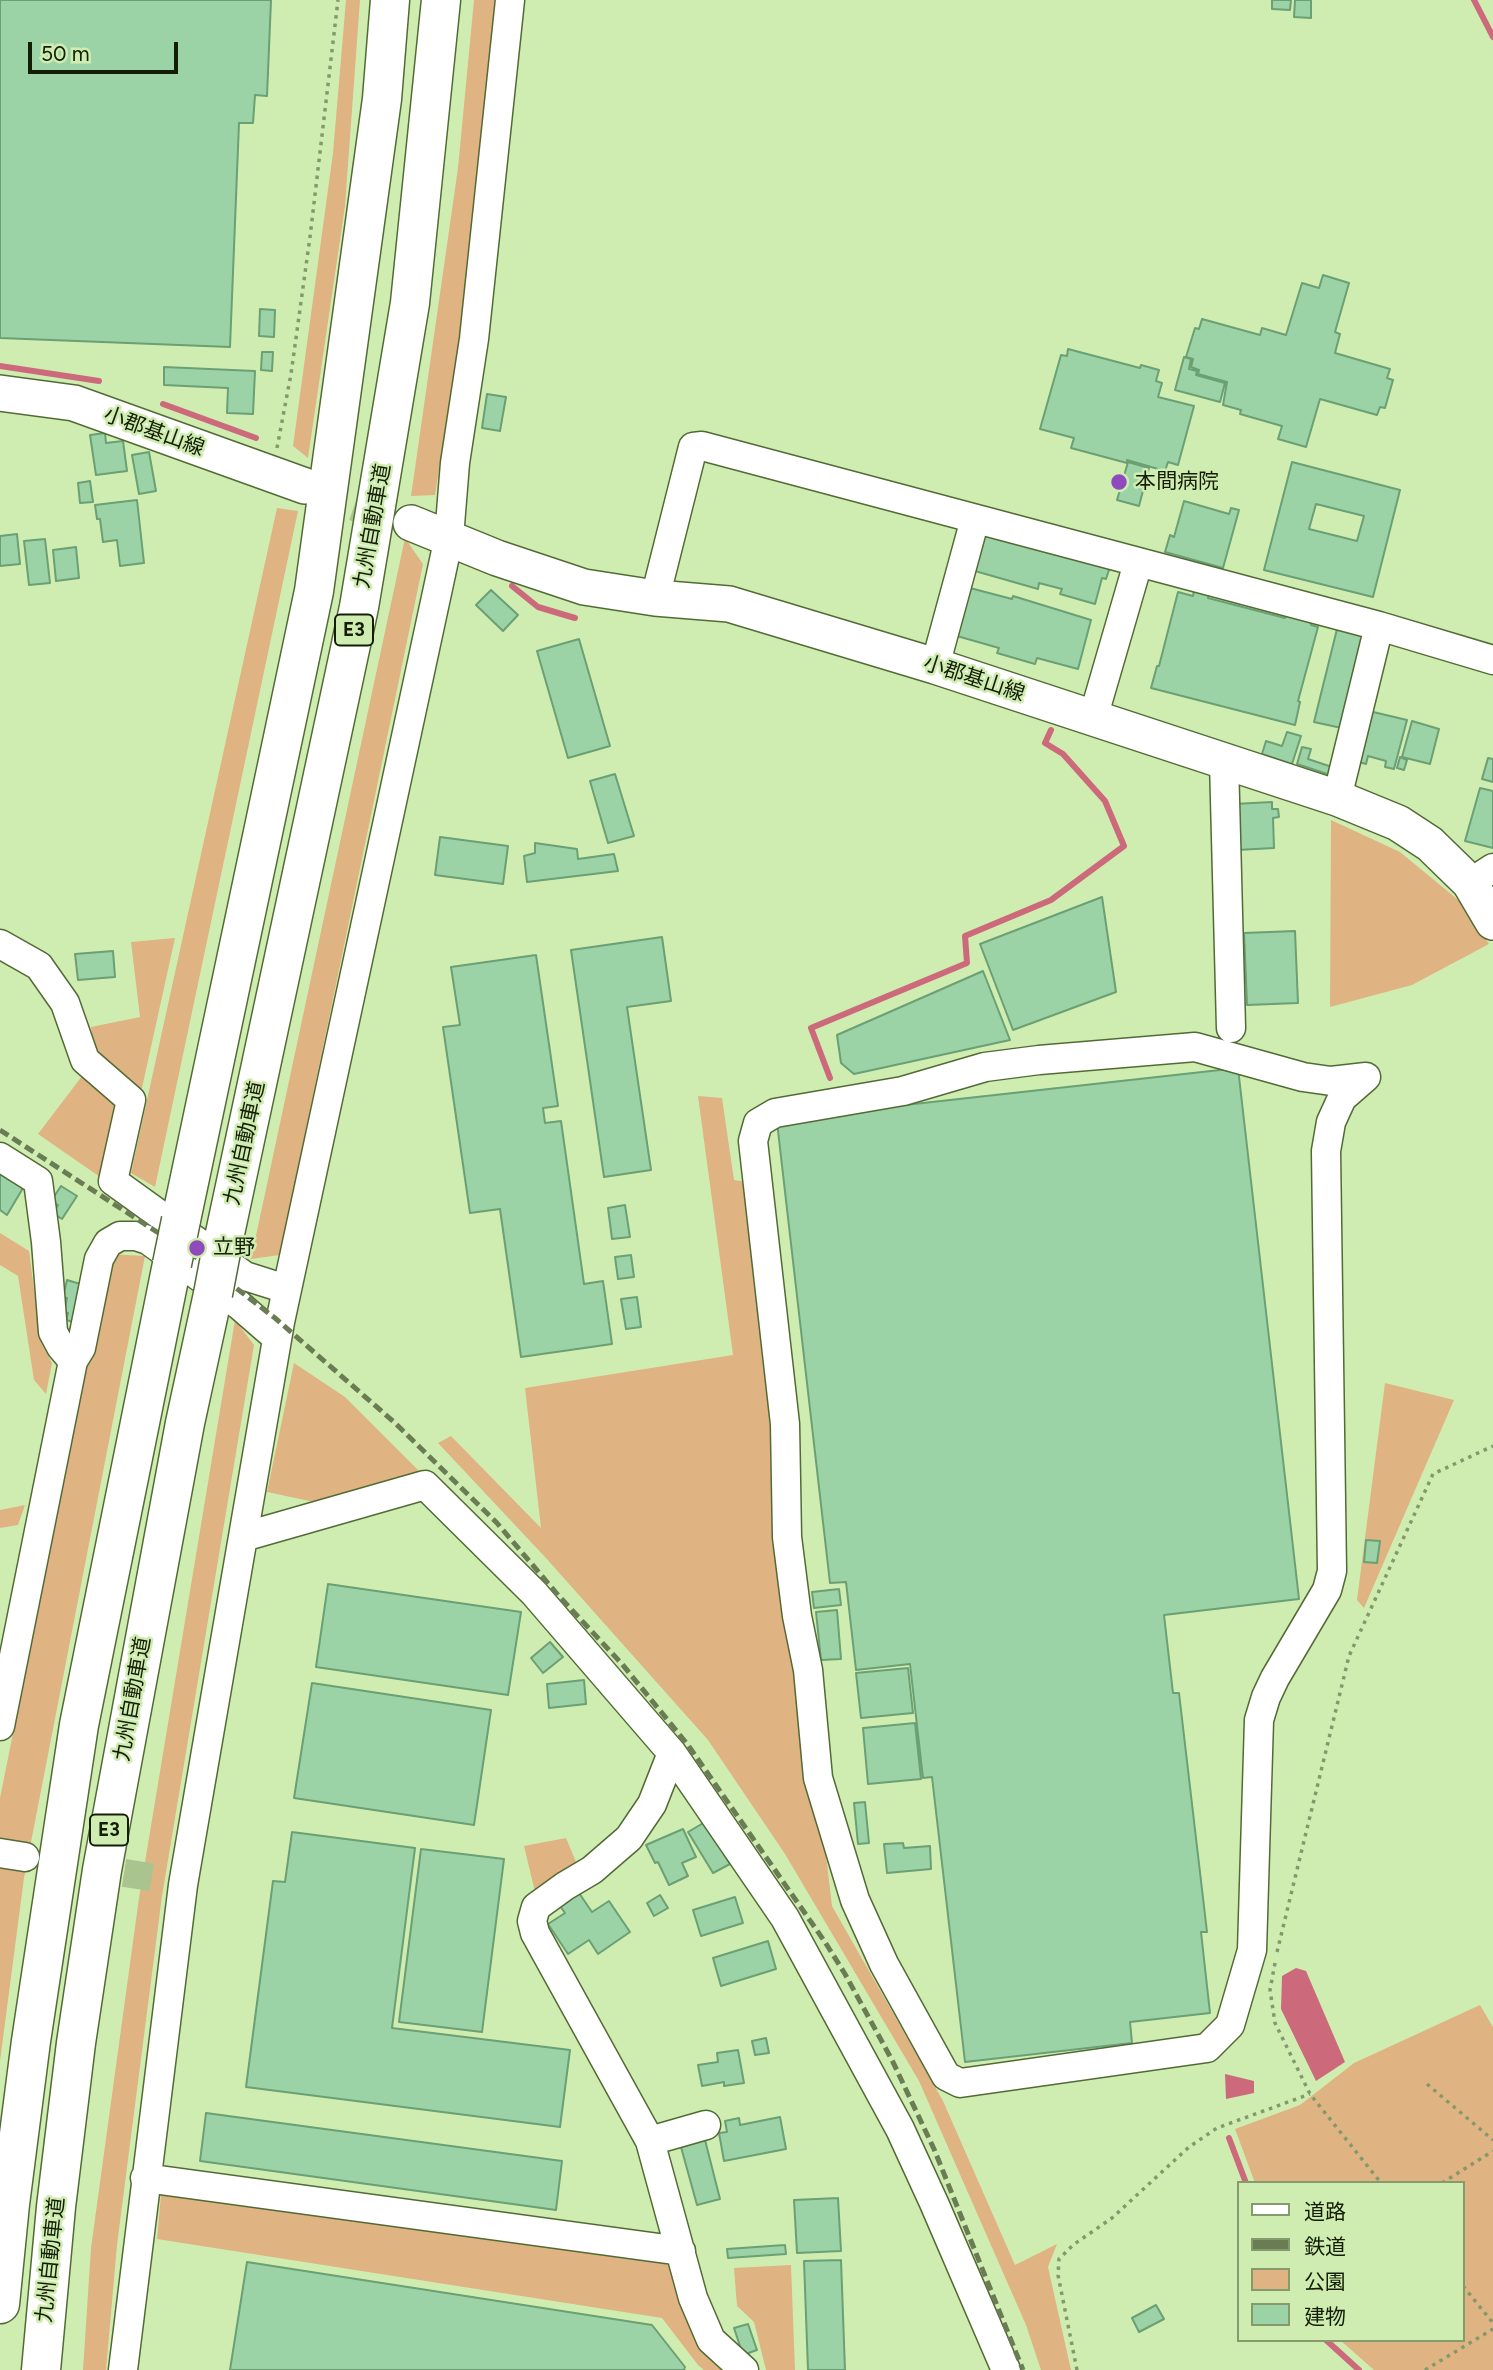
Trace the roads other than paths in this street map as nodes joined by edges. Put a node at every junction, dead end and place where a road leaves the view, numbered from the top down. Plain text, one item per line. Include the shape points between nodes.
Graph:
1 (390, 0) edge
2 (441, 0) edge
3 (510, 0) edge
4 (0, 393) edge
5 (305, 486) tunnel mouth
6 (975, 519) junction
7 (411, 523) tunnel mouth
8 (449, 537) junction
9 (1138, 563) junction
10 (655, 598) junction
11 (1380, 626) junction
12 (1493, 660) edge
13 (935, 666) junction
14 (1093, 718) junction
15 (1224, 761) junction
16 (1337, 798) junction
17 (1486, 873) edge
18 (1493, 922) edge
19 (0, 944) edge
20 (1231, 1028) dead end
21 (1366, 1077) joint
22 (0, 1157) edge
23 (286, 1289) junction
24 (277, 1338) junction
25 (73, 1361) junction
26 (243, 1537) junction
27 (0, 1726) edge
28 (672, 1753) junction
29 (706, 2125) dead end
30 (650, 2141) junction
31 (145, 2178) junction
32 (681, 2251) junction
33 (0, 2304) edge
34 (41, 2370) edge
35 (123, 2370) edge
36 (744, 2370) edge
37 (1006, 2370) edge

1 - 33 highway, E3, bridge via 379,127 314,591 79,1725 31,2041
2 - 34 highway, 九州自動車道 / E3, bridge via 410,303 359,607 185,1423 103,1870 76,2043
3 - 8 street
4 - 5 main road, 小郡基山線 via 74,403
6 - 9 street
6 - 10 street via 693,447
6 - 13 street
7 - 8 main road, 小郡基山線
8 - 10 main road, 小郡基山線 via 584,587
8 - 23 street
9 - 11 street
9 - 14 street
10 - 13 main road, 小郡基山線 via 729,604
11 - 12 street
11 - 16 street
13 - 14 main road, 小郡基山線
14 - 15 main road, 小郡基山線
15 - 16 main road, 小郡基山線
15 - 20 street
16 - 17 main road, 小郡基山線 via 1398,823
17 - 18 main road, 小郡基山線
19 - 23 street via 38,966 65,1003 85,1060 131,1100 113,1181 245,1276
21 - 21 street via 1342,1098 1331,1122 1326,1151 1332,1571 1327,1590 1275,1678 1259,1720 1252,1950 1230,2025 1207,2048 952,2080 884,1964 855,1900 818,1778 808,1670 787,1537 785,1424 753,1141 758,1124 775,1113 903,1091 985,1067 1128,1052 1195,1047 1303,1077 1331,1081
22 - 25 street via 38,1181 53,1332
23 - 24 street
24 - 25 street via 148,1240 120,1236 108,1243 99,1259 81,1348
24 - 26 street
25 - 27 street
26 - 28 street via 425,1485 534,1593
26 - 31 street via 173,1882
28 - 30 street via 652,1804 629,1838 592,1870 536,1907 533,1921 535,1933
28 - 37 street via 785,1918 819,1979 900,2129
29 - 30 street
30 - 32 street
31 - 32 street
31 - 35 street
32 - 36 street via 693,2298 711,2340

